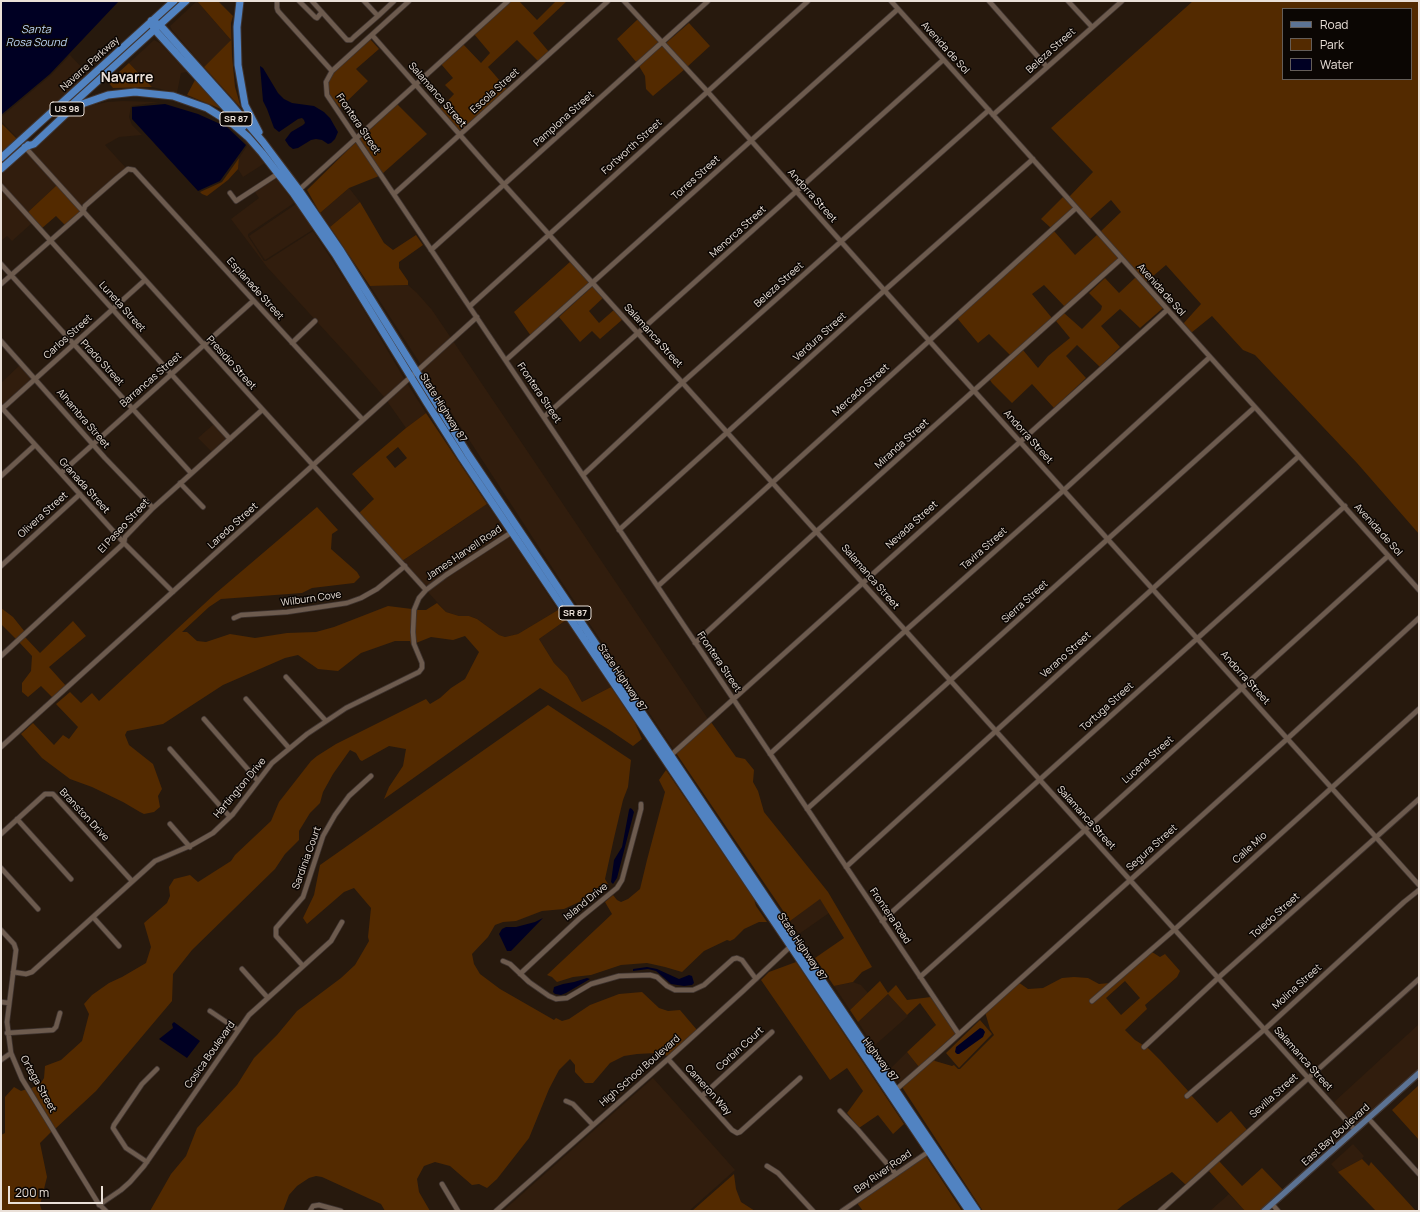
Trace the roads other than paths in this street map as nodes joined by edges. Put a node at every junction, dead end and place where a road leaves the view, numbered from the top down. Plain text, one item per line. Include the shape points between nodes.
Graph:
1 (174, 1) edge
2 (186, 1) edge
3 (240, 1) edge
4 (277, 1) edge
5 (298, 1) edge
6 (312, 1) edge
7 (364, 1) edge
8 (394, 1) edge
9 (409, 1) edge
10 (508, 1) edge
11 (608, 1) edge
12 (624, 1) edge
13 (708, 1) edge
14 (808, 1) edge
15 (890, 1) edge
16 (989, 1) edge
17 (1068, 1) edge
18 (1122, 1) edge
19 (898, 9) junction
20 (322, 12) junction
21 (378, 16) junction
22 (151, 21) junction
23 (157, 27) junction
24 (1092, 27) junction
25 (372, 35) junction
26 (662, 42) junction
27 (943, 60) junction
28 (186, 64) junction
29 (1047, 67) junction
30 (332, 71) junction
31 (87, 80) junction
32 (210, 80) junction
33 (416, 84) junction
34 (708, 91) junction
35 (989, 110) junction
36 (993, 115) junction
37 (52, 122) junction
38 (460, 134) junction
39 (355, 138) junction
40 (751, 141) junction
41 (25, 147) junction
42 (262, 153) junction
43 (272, 154) junction
44 (1, 158) edge
45 (1033, 159) junction
46 (1, 169) edge
47 (279, 173) junction
48 (504, 184) junction
49 (1, 186) edge
50 (299, 190) junction
51 (797, 192) junction
52 (230, 193) dead end
53 (394, 194) junction
54 (1076, 208) junction
55 (83, 212) junction
56 (549, 234) junction
57 (50, 241) junction
58 (841, 242) junction
59 (431, 250) junction
60 (1121, 259) junction
61 (1, 264) edge
62 (11, 275) junction
63 (144, 280) junction
64 (594, 283) junction
65 (1, 284) edge
66 (885, 290) junction
67 (253, 301) junction
68 (470, 306) junction
69 (112, 309) junction
70 (1167, 310) junction
71 (477, 318) junction
72 (315, 321) dead end
73 (639, 333) junction
74 (930, 340) junction
75 (1, 341) edge
76 (292, 343) junction
77 (73, 344) junction
78 (204, 346) junction
79 (1210, 356) junction
80 (506, 360) junction
81 (171, 375) junction
82 (414, 375) junction
83 (35, 379) junction
84 (683, 382) junction
85 (974, 391) junction
86 (2, 407) edge
87 (1255, 407) junction
88 (132, 409) junction
89 (262, 410) junction
90 (544, 417) junction
91 (364, 420) junction
92 (728, 432) junction
93 (230, 439) junction
94 (1020, 441) junction
95 (93, 444) junction
96 (35, 446) junction
97 (1299, 456) junction
98 (314, 465) junction
99 (479, 470) junction
100 (60, 473) junction
101 (191, 473) junction
102 (583, 475) junction
103 (1, 476) edge
104 (772, 482) junction
105 (180, 483) junction
106 (1064, 490) junction
107 (80, 494) junction
108 (1344, 506) junction
109 (203, 507) dead end
110 (153, 508) junction
111 (620, 530) junction
112 (817, 531) junction
113 (512, 532) junction
114 (1108, 540) junction
115 (124, 543) junction
116 (1388, 556) junction
117 (1, 566) edge
118 (405, 566) junction
119 (548, 580) junction
120 (862, 582) junction
121 (658, 586) junction
122 (1152, 589) junction
123 (426, 590) junction
124 (1419, 590) edge
125 (173, 592) junction
126 (234, 618) dead end
127 (1419, 618) edge
128 (905, 631) junction
129 (1197, 639) junction
130 (695, 642) junction
131 (1, 656) edge
132 (286, 677) dead end
133 (951, 680) junction
134 (1242, 688) junction
135 (246, 699) dead end
136 (732, 699) junction
137 (626, 701) junction
138 (1419, 709) edge
139 (204, 719) dead end
140 (326, 721) junction
141 (995, 730) junction
142 (1287, 739) junction
143 (1, 747) edge
144 (290, 748) junction
145 (170, 749) dead end
146 (770, 754) junction
147 (670, 756) junction
148 (371, 776) dead end
149 (1040, 780) junction
150 (258, 781) junction
151 (1331, 787) junction
152 (1419, 799) edge
153 (640, 804) dead end
154 (807, 809) junction
155 (230, 817) junction
156 (17, 819) junction
157 (170, 824) dead end
158 (711, 829) junction
159 (1085, 830) junction
160 (1, 834) edge
161 (1377, 838) junction
162 (190, 847) junction
163 (846, 867) junction
164 (1, 868) edge
165 (71, 879) dead end
166 (1130, 880) junction
167 (132, 881) junction
168 (1419, 885) edge
169 (1419, 890) edge
170 (38, 909) dead end
171 (93, 917) junction
172 (882, 921) junction
173 (342, 922) dead end
174 (1, 930) edge
175 (1174, 930) junction
176 (793, 944) junction
177 (119, 946) dead end
178 (503, 961) dead end
179 (303, 966) junction
180 (242, 969) dead end
181 (13, 972) junction
182 (520, 974) junction
183 (920, 977) junction
184 (1218, 978) junction
185 (756, 979) junction
186 (1419, 979) edge
187 (268, 998) junction
188 (1092, 1001) dead end
189 (1, 1002) edge
190 (9, 1003) junction
191 (210, 1010) dead end
192 (60, 1013) dead end
193 (1265, 1029) junction
194 (238, 1030) junction
195 (772, 1032) dead end
196 (7, 1033) junction
197 (958, 1033) junction
198 (852, 1038) junction
199 (1144, 1047) dead end
200 (11, 1053) junction
201 (668, 1059) junction
202 (1, 1060) edge
203 (157, 1069) dead end
204 (1419, 1073) edge
205 (800, 1078) dead end
206 (1308, 1078) junction
207 (895, 1089) junction
208 (702, 1096) junction
209 (1187, 1096) dead end
210 (566, 1101) dead end
211 (840, 1111) dead end
212 (1368, 1118) junction
213 (593, 1125) junction
214 (1355, 1130) junction
215 (932, 1150) junction
216 (147, 1162) junction
217 (767, 1166) dead end
218 (896, 1174) junction
219 (1419, 1174) edge
220 (442, 1184) dead end
221 (1272, 1204) junction
222 (99, 1205) junction
223 (106, 1211) edge
224 (310, 1211) edge
225 (341, 1211) edge
226 (458, 1211) edge
227 (496, 1211) edge
228 (813, 1211) edge
229 (842, 1211) edge
230 (969, 1211) edge
231 (977, 1211) edge
232 (1160, 1211) edge
233 (1264, 1211) edge
234 (1278, 1211) edge

1 - 22 highway, Navarre Parkway / US 98
2 - 23 highway, Navarre Parkway / US 98
3 - 43 highway via 236,53 242,92 252,120
4 - 30 street via 278,11
5 - 20 street via 315,18
6 - 20 street
7 - 21 street
8 - 21 street
9 - 25 street
10 - 33 street
11 - 38 street, Escola Street
12 - 26 street, Andorra Street
13 - 26 street, Pamplona Street
14 - 34 street, Fortworth Street
15 - 19 street, Avenida de Sol
16 - 29 street
17 - 24 street
18 - 24 street, Beleza Street
19 - 27 street, Avenida de Sol
19 - 40 street, Torres Street
20 - 21 street via 347,40 351,40
22 - 23 highway, SR 87
22 - 31 highway, Navarre Parkway / US 98
23 - 28 highway, SR 87
23 - 32 highway, SR 87
23 - 37 highway, Navarre Parkway / US 98
24 - 29 street, Beleza Street
25 - 30 street
25 - 33 street, Salamanca Street
26 - 34 street, Andorra Street
26 - 48 street, Pamplona Street
27 - 35 street, Avenida de Sol
27 - 51 street, Menorca Street
28 - 32 highway
28 - 42 highway, SR 87 via 244,128
29 - 36 street, Beleza Street
30 - 39 street, Frontera Street via 326,82 327,95
31 - 37 highway via 85,87 61,109
31 - 44 highway, Navarre Parkway / US 98
32 - 43 highway, SR 87
33 - 38 street, Salamanca Street
33 - 39 street
34 - 40 street, Andorra Street
34 - 56 street, Fortworth Street
35 - 36 street, Avenida de Sol
35 - 58 street, Beleza Street
36 - 45 street, Avenida de Sol
37 - 41 highway, Navarre Parkway / US 98
38 - 48 street, Salamanca Street
38 - 53 street, Escola Street
39 - 50 street
39 - 53 street, Frontera Street
40 - 51 street, Andorra Street
40 - 64 street, Torres Street
41 - 42 highway via 34,144 67,113 82,104 108,95 135,92 173,96 207,108 238,127
41 - 46 highway, Navarre Parkway / US 98
41 - 55 street, Presidio Street
42 - 47 highway, State Highway 87 / SR 87
43 - 50 highway, SR 87
45 - 54 street, Avenida de Sol
45 - 66 street, Verdura Street
47 - 52 street via 236,201
47 - 82 highway, State Highway 87 / SR 87
48 - 56 street, Salamanca Street
48 - 59 street, Pamplona Street
49 - 57 street, Luneta Street
50 - 82 highway, SR 87 via 341,251
51 - 58 street, Andorra Street
51 - 73 street, Menorca Street
53 - 59 street, Frontera Street
54 - 60 street, Avenida de Sol
54 - 74 street, Mercado Street
55 - 57 street
55 - 63 street, Presidio Street
55 - 67 street, Esplanade Street via 84,206 128,169 134,170
56 - 64 street, Salamanca Street
56 - 68 street, Fortworth Street
57 - 62 street
57 - 69 street, Luneta Street
58 - 66 street, Andorra Street
58 - 84 street, Beleza Street
59 - 68 street, Frontera Street
60 - 70 street, Avenida de Sol
60 - 85 street, Miranda Street
61 - 62 street, Prado Street
62 - 65 street
62 - 77 street, Prado Street
63 - 69 street, Carlos Street
63 - 78 street, Presidio Street
64 - 73 street, Salamanca Street
64 - 80 street, Torres Street
66 - 74 street, Andorra Street
66 - 92 street, Verdura Street
67 - 76 street, Esplanade Street
67 - 78 street, Barrancas Street
68 - 71 street, Frontera Street
69 - 77 street, Carlos Street
69 - 81 street, Luneta Street
70 - 79 street, Avenida de Sol
70 - 94 street, Nevada Street
71 - 80 street, Frontera Street
71 - 82 street, Laredo Street
72 - 76 street
73 - 84 street, Salamanca Street
73 - 90 street, Menorca Street
74 - 85 street, Andorra Street
74 - 104 street, Mercado Street
75 - 83 street, Alhambra Street
76 - 91 street, Esplanade Street
77 - 83 street, Carlos Street
77 - 88 street, Prado Street
78 - 81 street, Barrancas Street
78 - 89 street, Presidio Street
79 - 87 street, Avenida de Sol
79 - 106 street, Tavira Street
80 - 90 street, Frontera Street
81 - 88 street, Barrancas Street
81 - 93 street, Luneta Street
82 - 91 street, Laredo Street
82 - 99 highway, SR 87
82 - 113 highway, State Highway 87 / SR 87 via 458,452
83 - 86 street, Carlos Street
83 - 95 street, Alhambra Street
84 - 92 street, Salamanca Street
84 - 102 street, Beleza Street
85 - 94 street, Andorra Street
85 - 112 street, Miranda Street
86 - 96 street, Granada Street
87 - 97 street, Avenida de Sol
87 - 114 street, Sierra Street
88 - 95 street, Barrancas Street
88 - 101 street, Prado Street
89 - 93 street, El Paseo Street
89 - 98 street, Presidio Street
90 - 102 street, Frontera Street
91 - 98 street, Laredo Street
92 - 104 street, Salamanca Street
92 - 111 street, Verdura Street
93 - 101 street, El Paseo Street
94 - 106 street, Andorra Street
94 - 120 street, Nevada Street
95 - 100 street, Barrancas Street
95 - 110 street, Alhambra Street
96 - 100 street, Granada Street
96 - 103 street
97 - 108 street, Avenida de Sol
97 - 122 street, Verano Street
98 - 118 street, Presidio Street
98 - 125 street, Laredo Street
99 - 113 street via 509,519
99 - 119 highway, SR 87
100 - 107 street, Granada Street
101 - 105 street, El Paseo Street
102 - 111 street, Frontera Street
104 - 112 street, Salamanca Street
104 - 121 street, Mercado Street
105 - 109 street
105 - 110 street, El Paseo Street
106 - 114 street, Andorra Street
106 - 128 street, Tavira Street
107 - 115 street, Granada Street
107 - 117 street, Olivera Street
108 - 116 street, Avenida de Sol
108 - 129 street, Tortuga Street
110 - 115 street, El Paseo Street via 125,537
111 - 121 street, Frontera Street
112 - 120 street, Salamanca Street
112 - 130 street, Miranda Street
113 - 119 highway, State Highway 87 / SR 87
113 - 123 street, James Harvell Road
114 - 122 street, Andorra Street
114 - 133 street, Sierra Street
115 - 125 street, Granada Street
115 - 131 street, El Paseo Street
116 - 124 street, Avenida de Sol
116 - 134 street, Lucena Street
118 - 123 street, Presidio Street
118 - 126 street, Wilburn Cove via 377,589 361,598 287,612 241,615
119 - 137 highway, State Highway 87 / SR 87
119 - 147 highway, SR 87 via 586,630
120 - 128 street, Salamanca Street
120 - 136 street, Nevada Street
121 - 130 street, Frontera Street
122 - 129 street, Andorra Street
122 - 141 street, Verano Street
123 - 140 street, Hartington Drive via 417,602 413,616 413,638 422,663 419,672 346,708
125 - 143 street, Laredo Street
127 - 142 street, Segura Street
128 - 133 street, Salamanca Street
128 - 146 street, Tavira Street
129 - 134 street, Andorra Street
129 - 149 street, Tortuga Street
130 - 136 street, Frontera Street
132 - 140 street
133 - 141 street, Salamanca Street
133 - 154 street, Sierra Street
134 - 142 street, Andorra Street
134 - 159 street, Lucena Street
135 - 144 street
136 - 146 street, Frontera Street
136 - 147 street, Nevada Street
137 - 147 street
137 - 158 highway, State Highway 87 / SR 87
138 - 151 street, Calle Mio
139 - 150 street
140 - 144 street, Hartington Drive
141 - 149 street, Salamanca Street
141 - 163 street, Verano Street
142 - 151 street, Andorra Street
142 - 166 street, Segura Street
144 - 150 street, Hartington Drive
145 - 155 street
146 - 154 street, Frontera Street
147 - 158 street via 670,763 705,815
147 - 176 highway, SR 87
148 - 179 street, Sardinia Court via 349,796 335,815 323,836 303,897 275,930 276,936
149 - 159 street, Salamanca Street
149 - 172 street, Tortuga Street
150 - 155 street, Hartington Drive
151 - 161 street, Andorra Street
151 - 175 street, Calle Mio
152 - 161 street, Toledo Street
153 - 182 street, Island Drive via 641,809 622,880 617,888 566,930
154 - 163 street, Frontera Road
155 - 162 street, Hartington Drive via 213,833
156 - 160 street, Branston Drive
156 - 165 street
156 - 167 street, Branston Drive via 45,794 53,794
157 - 162 street
158 - 176 highway, State Highway 87 / SR 87
159 - 166 street, Salamanca Street
159 - 183 street, Lucena Street
161 - 168 street, Andorra Street
161 - 184 street, Toledo Street
162 - 167 street, Hartington Drive via 156,861
163 - 172 street, Frontera Road
164 - 170 street
166 - 175 street, Salamanca Street
166 - 197 street, Segura Street
167 - 171 street, Hartington Drive
169 - 193 street, Molina Street
171 - 177 street
171 - 181 street, Hartington Drive via 32,972
172 - 183 street, Frontera Road
173 - 179 street, Cosica Boulevard via 334,938
174 - 181 street, Ortega Street via 16,950
175 - 184 street, Salamanca Street
175 - 188 street, Calle Mio
176 - 185 street, High School Boulevard
176 - 198 highway, State Highway 87 / SR 87
176 - 207 highway, SR 87
178 - 182 street
179 - 187 street, Cosica Boulevard
180 - 187 street
181 - 190 street, Ortega Street
182 - 185 street via 538,989 556,999 567,998 591,984 619,976 650,974 675,990 693,990 704,985 737,958 742,960
183 - 197 street, Frontera Road
184 - 193 street, Salamanca Street
184 - 199 street, Toledo Street
185 - 201 street, High School Boulevard
186 - 206 street, Sevilla Street
187 - 194 street, Cosica Boulevard via 249,1015
189 - 190 street
190 - 196 street, Ortega Street
191 - 194 street
192 - 196 street via 53,1030
193 - 206 street, Salamanca Street
193 - 209 street, Molina Street
194 - 216 street, Cosica Boulevard
195 - 208 street, Corbin Court
196 - 200 street, Ortega Street
197 - 207 street, Segura Street
198 - 207 street, Highway 87 via 889,1088
198 - 215 highway, State Highway 87 / SR 87
200 - 202 street
200 - 222 street, Ortega Street via 22,1079
201 - 208 street, Cameron Way
201 - 213 street, High School Boulevard
203 - 216 street via 142,1084 113,1128 126,1148
204 - 212 main road, East Bay Boulevard
205 - 208 street, Cameron Way via 740,1132 732,1130
206 - 214 street, Salamanca Street
206 - 232 street, Sevilla Street
207 - 215 highway, SR 87
210 - 213 street via 574,1104
211 - 218 street
212 - 214 main road, East Bay Boulevard
212 - 219 street
213 - 227 street, High School Boulevard
214 - 221 main road, East Bay Boulevard
215 - 218 street, Bay River Road
215 - 230 highway, State Highway 87 / SR 87
215 - 231 highway, SR 87
216 - 222 street, Cosica Boulevard via 125,1186
217 - 228 street via 778,1172
218 - 229 street, Bay River Road
220 - 226 street
221 - 233 main road, East Bay Boulevard
221 - 234 street
222 - 223 street, Ortega Street
224 - 225 street via 313,1206 319,1204

